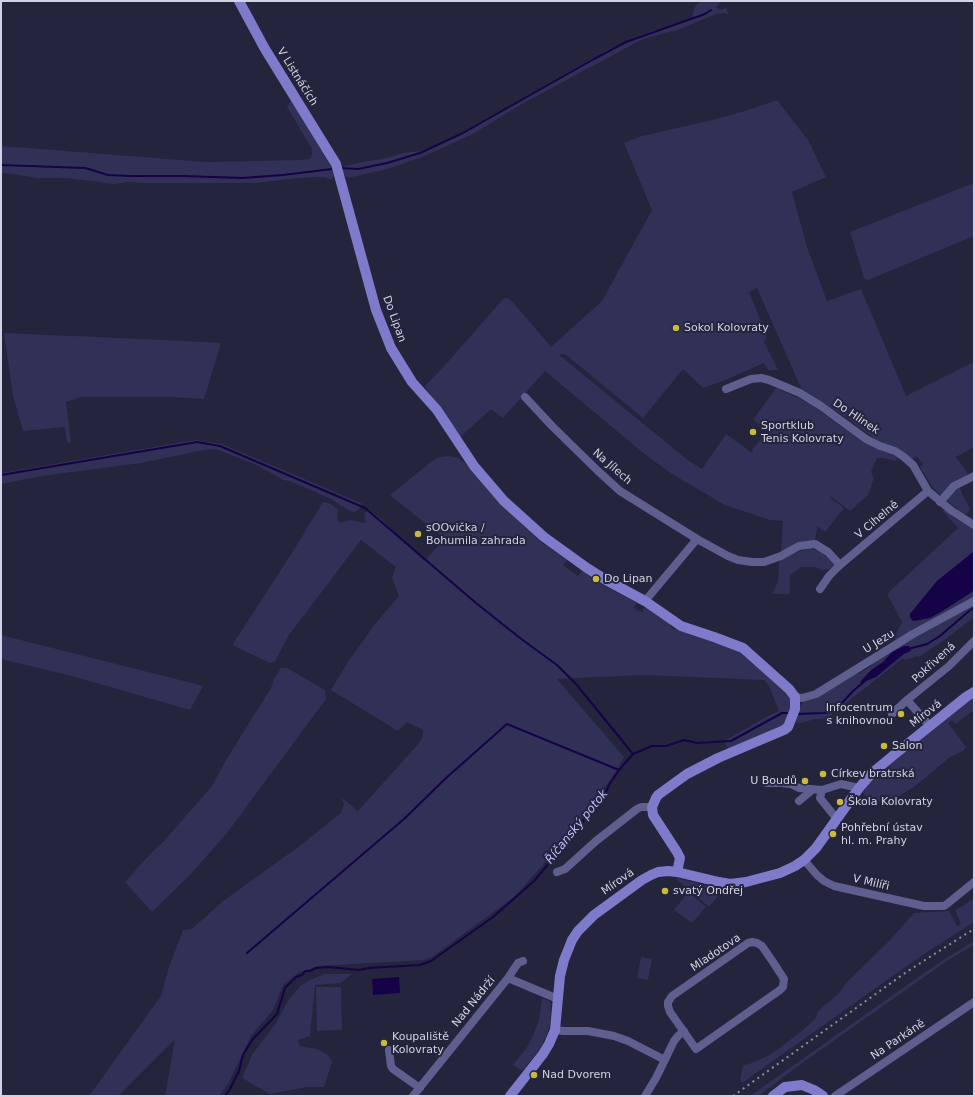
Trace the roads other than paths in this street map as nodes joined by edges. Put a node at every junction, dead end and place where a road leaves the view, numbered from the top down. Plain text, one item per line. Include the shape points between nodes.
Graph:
1 (239, 1) edge
2 (336, 164) joint
3 (726, 389) dead end
4 (525, 397) dead end
5 (974, 476) edge
6 (928, 491) junction
7 (940, 502) junction
8 (974, 525) edge
9 (697, 539) junction
10 (840, 565) junction
11 (820, 589) dead end
12 (974, 600) edge
13 (645, 601) junction
14 (974, 641) edge
15 (974, 692) edge
16 (795, 697) junction
17 (908, 700) junction
18 (892, 714) dead end
19 (930, 726) junction
20 (766, 783) dead end
21 (859, 788) junction
22 (812, 790) junction
23 (822, 790) junction
24 (799, 801) dead end
25 (652, 807) junction
26 (836, 818) junction
27 (804, 860) junction
28 (557, 872) dead end
29 (677, 872) junction
30 (974, 882) edge
31 (523, 961) dead end
32 (508, 978) junction
33 (558, 999) junction
34 (974, 1002) edge
35 (555, 1030) junction
36 (684, 1032) junction
37 (389, 1050) dead end
38 (665, 1060) junction
39 (420, 1088) junction
40 (413, 1096) edge
41 (510, 1096) edge
42 (645, 1096) edge
43 (773, 1096) edge
44 (823, 1096) edge
45 (835, 1096) edge

1 - 2 street, V Listnáčích via 265,49
2 - 13 street, Do Lipan via 376,310 391,348 412,382 437,410 474,466 504,501 544,537 606,580
3 - 6 street, Do Hlinek via 751,379 761,378 800,393 866,439 904,457 913,465
4 - 9 street, Na Jílech via 620,491
5 - 7 street via 954,486
6 - 7 street, Do Hlinek
6 - 10 street, V Cihelně
7 - 8 street, Do Hlinek
9 - 10 street via 728,556 752,562 764,562 799,546 815,544 828,552
9 - 13 street
10 - 11 street, V Cihelně
12 - 16 street, U Jezu via 816,694
13 - 16 street, Do Lipan via 681,626 743,648
14 - 17 street, Pokřivená
15 - 19 street, Mírová
16 - 25 street via 795,709 788,727 688,774 658,795
17 - 18 street, Pokřivená
17 - 19 street
19 - 21 street, Mírová via 876,770
20 - 22 street via 790,784
21 - 23 street via 841,784
21 - 26 street, Mírová
22 - 23 street
22 - 24 street
23 - 26 street via 820,798
25 - 28 street via 637,809 565,869
25 - 29 street via 654,818 680,858
26 - 27 street, Mírová via 816,848
27 - 29 street, Mírová via 780,873 730,884
27 - 30 street, V Milíři via 817,876 834,886 924,906 944,906
29 - 33 street, Mírová via 658,872 651,875 607,904 583,925 572,940 564,960
31 - 32 street, Nad Nádrží via 518,963
32 - 33 street, Nad Nádrží
32 - 39 street, Nad Nádrží
33 - 35 street, Mírová
34 - 45 street, Na Parkáně
35 - 38 street via 588,1031 614,1036
35 - 41 street, Mírová via 543,1054
36 - 36 street, Mladotova via 668,1009 668,1002 672,996 748,943 762,946 784,979 783,987 696,1049
36 - 38 street via 674,1041
37 - 39 street via 393,1069
38 - 42 street
39 - 40 street, Nad Nádrží
43 - 44 street via 785,1087 802,1085

